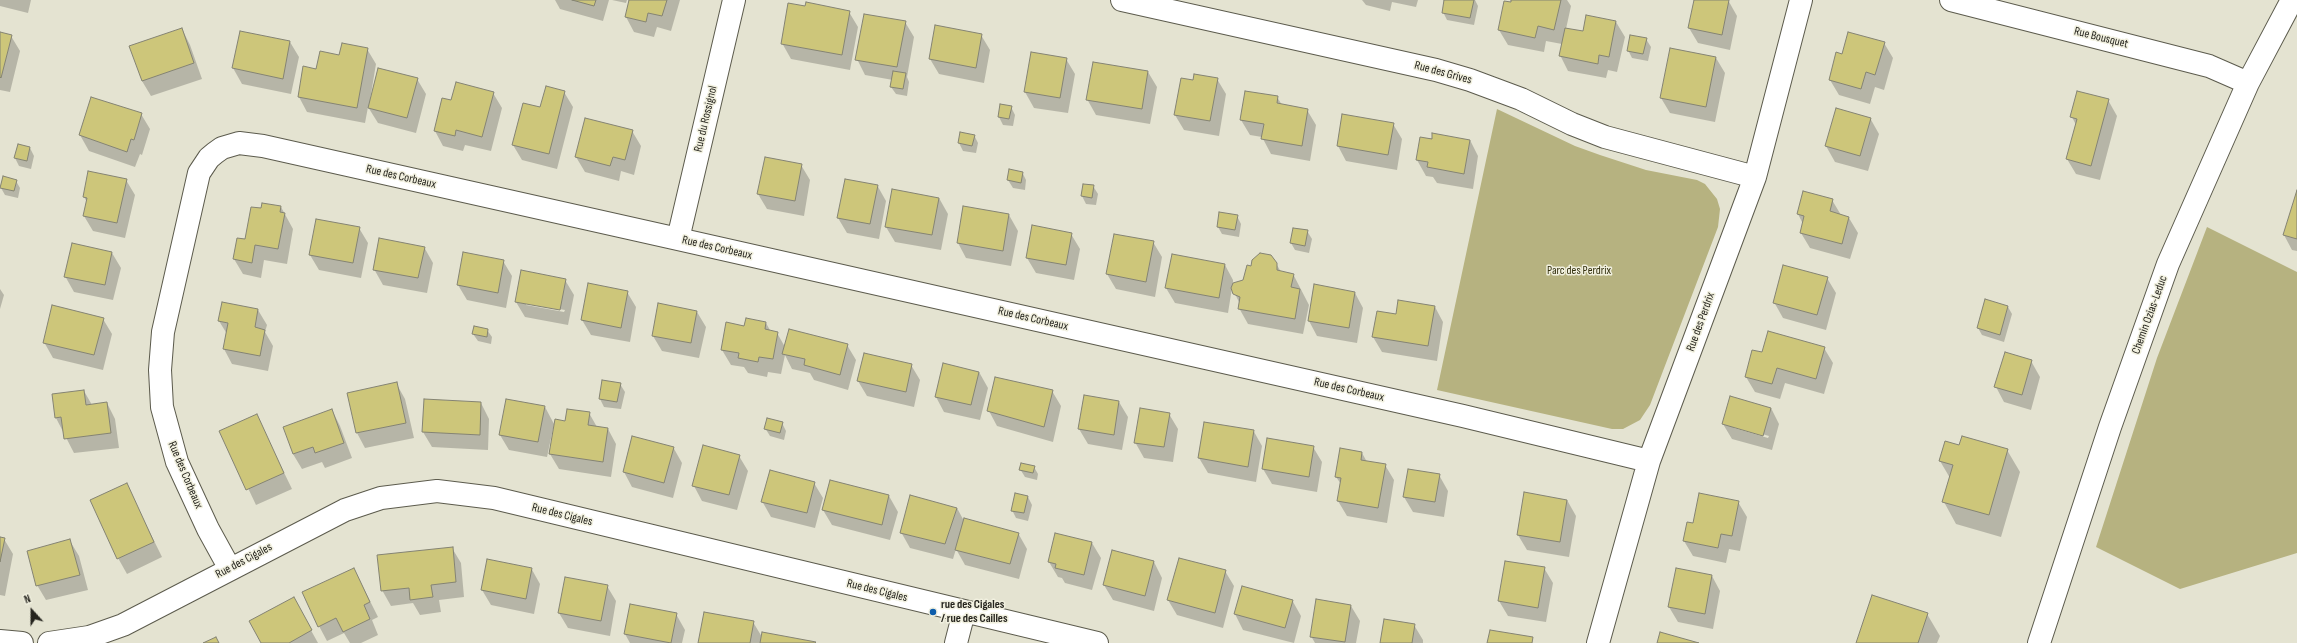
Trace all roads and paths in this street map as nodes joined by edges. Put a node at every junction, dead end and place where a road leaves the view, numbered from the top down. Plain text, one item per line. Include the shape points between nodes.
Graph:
1 (734, 0) edge
2 (1122, 0) edge
3 (1801, 0) edge
4 (1951, 0) edge
5 (2292, 0) edge
6 (2248, 83) junction
7 (1755, 177) junction
8 (678, 239) junction
9 (1649, 461) junction
10 (230, 569) junction
11 (964, 612) junction
12 (0, 640) edge
13 (22, 643) edge
14 (48, 643) edge
15 (956, 643) edge
16 (1097, 643) edge
17 (1598, 643) edge
18 (2039, 643) edge

1 - 8 street, Rue du Rossignol
2 - 7 street, Rue des Grives via 1450,74 1494,88 1605,137
3 - 7 street, Rue des Perdrix
4 - 6 street, Rue Bousquet via 2209,66
5 - 6 street, Chemin Ozias-Leduc
6 - 18 street, Chemin Ozias-Leduc via 2168,264 2110,427
7 - 9 street, Rue des Perdrix
8 - 9 street, Rue des Corbeaux via 1463,416
8 - 10 street, Rue des Corbeaux via 263,146 239,143 215,153 203,165 197,181 162,332 160,370 162,407 177,462
9 - 17 street, Rue des Perdrix
10 - 11 street, Rue des Cigales via 328,518 363,503 399,494 455,492 494,498
10 - 14 street, Rue des Cigales via 123,625 89,637
11 - 15 street
11 - 16 street, Rue des Cigales
12 - 13 street

